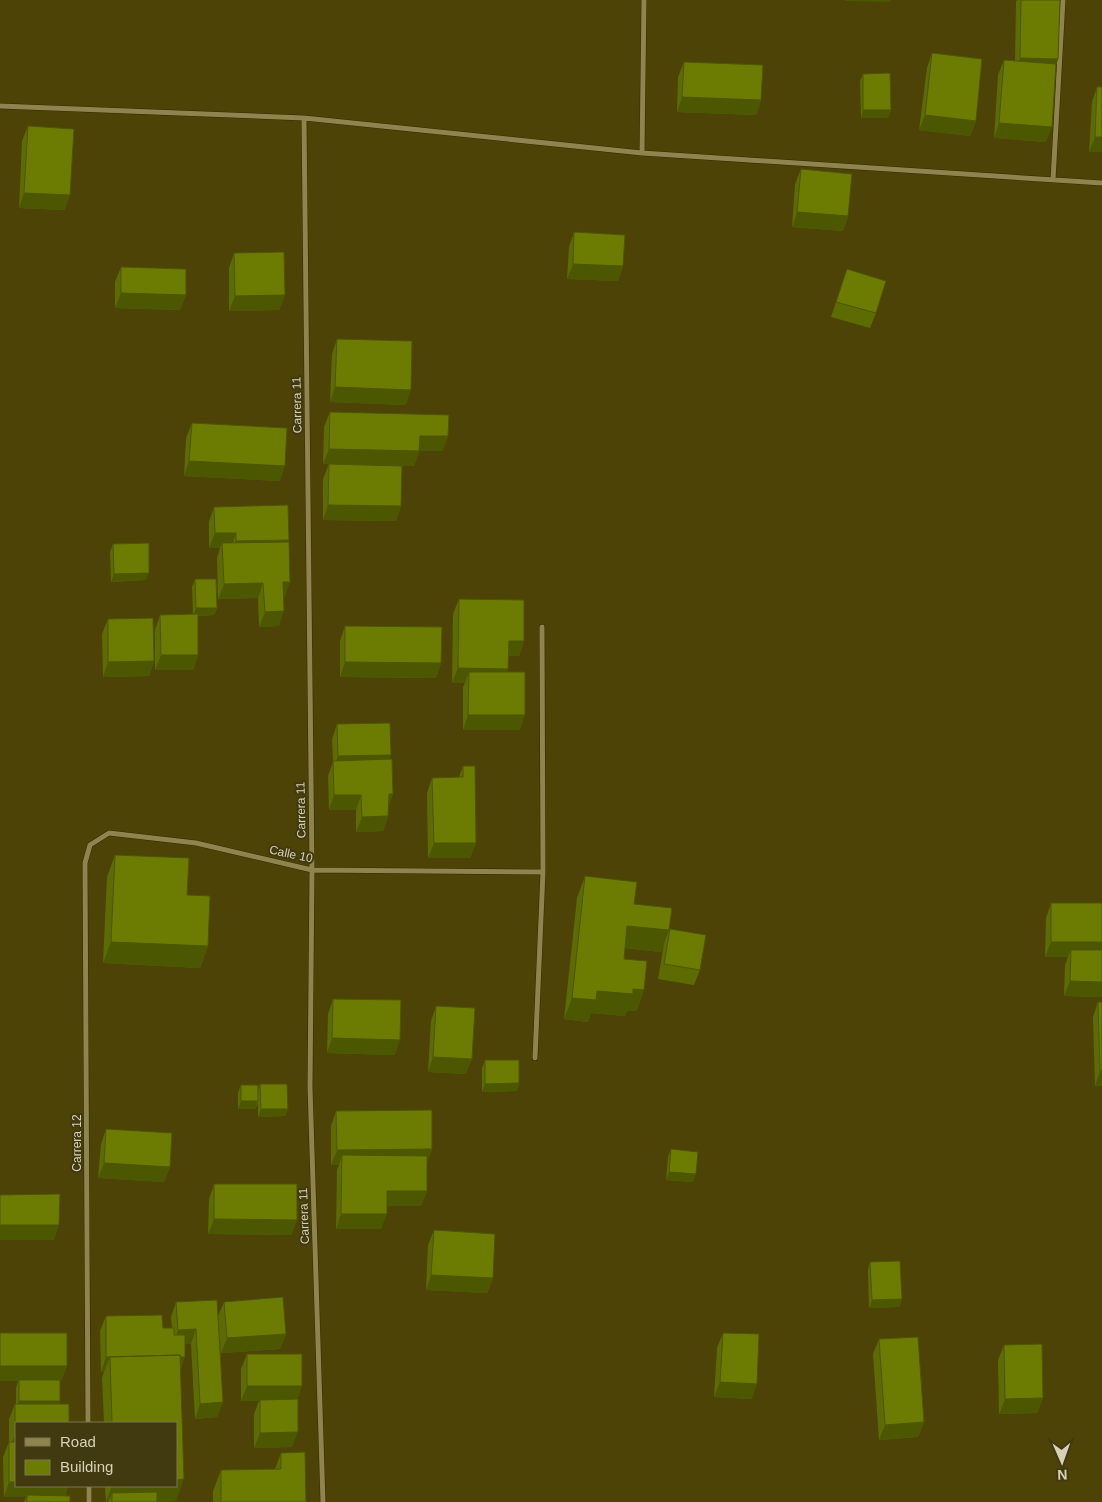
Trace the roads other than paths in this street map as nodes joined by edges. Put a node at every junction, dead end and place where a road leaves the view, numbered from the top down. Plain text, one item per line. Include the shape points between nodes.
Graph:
1 (644, 0) edge
2 (1062, 0) edge
3 (0, 106) edge
4 (304, 118) junction
5 (642, 153) junction
6 (1053, 180) junction
7 (1102, 183) edge
8 (542, 626) dead end
9 (85, 863) joint
10 (312, 870) junction
11 (544, 872) junction
12 (535, 1058) dead end
13 (88, 1422) edge
14 (89, 1487) edge
15 (89, 1502) edge
16 (323, 1502) edge

1 - 5 street
2 - 6 street
3 - 4 street
4 - 5 street
4 - 10 street, Carrera 11
5 - 6 street
6 - 7 street
8 - 11 street
9 - 10 street, Calle 10 via 90,845 109,833 196,843
9 - 13 street, Carrera 12
10 - 11 street, Calle 10
10 - 16 street, Carrera 11 via 310,1087
11 - 12 street
14 - 15 street

